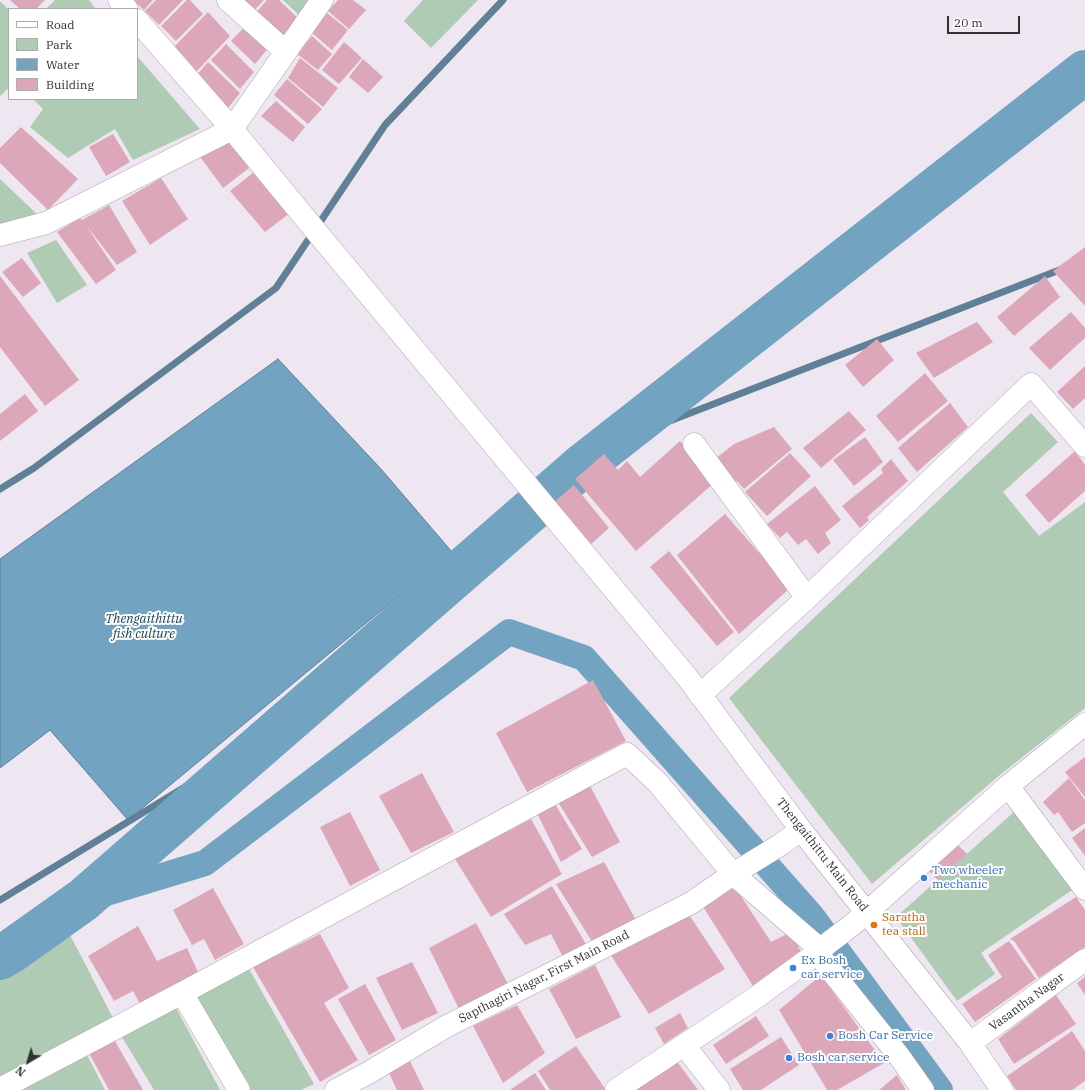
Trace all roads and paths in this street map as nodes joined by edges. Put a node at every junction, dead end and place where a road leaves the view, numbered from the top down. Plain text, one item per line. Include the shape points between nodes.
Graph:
1 (119, 0) edge
2 (228, 0) edge
3 (322, 0) edge
4 (126, 8) edge
5 (138, 21) edge
6 (286, 52) junction
7 (232, 129) junction
8 (0, 236) edge
9 (694, 444) dead end
10 (1085, 446) edge
11 (807, 598) junction
12 (700, 695) junction
13 (1085, 724) edge
14 (1008, 786) junction
15 (801, 830) junction
16 (742, 869) junction
17 (1085, 889) edge
18 (859, 919) junction
19 (822, 948) junction
20 (1085, 960) edge
21 (182, 993) junction
22 (970, 1043) junction
23 (684, 1046) junction
24 (0, 1089) edge
25 (239, 1090) edge
26 (336, 1090) edge
27 (616, 1090) edge
28 (719, 1090) edge
29 (923, 1090) edge
30 (1002, 1090) edge

1 - 4 street
2 - 6 street
3 - 6 street
5 - 7 street, Thengaithittu Main Road
6 - 7 street
7 - 8 street via 46,223
7 - 12 street, Thengaithittu Main Road
9 - 11 street
10 - 11 street via 1031,384
11 - 12 street
12 - 15 street, Thengaithittu Main Road
13 - 14 street
14 - 17 street
14 - 18 street
15 - 16 street, Sapthagiri Nagar, First Main Road
15 - 18 street, Thengaithittu Main Road
16 - 19 street via 814,943
16 - 21 street via 627,754
16 - 26 street, Sapthagiri Nagar, First Main Road via 691,903 447,1026
18 - 19 street
18 - 22 street, Thengaithittu Main Road
19 - 23 street via 751,1001
19 - 29 street
20 - 22 street, Vasantha Nagar
21 - 24 street
21 - 25 street
22 - 30 street, Thengaithittu Main Road
23 - 27 street
23 - 28 street

